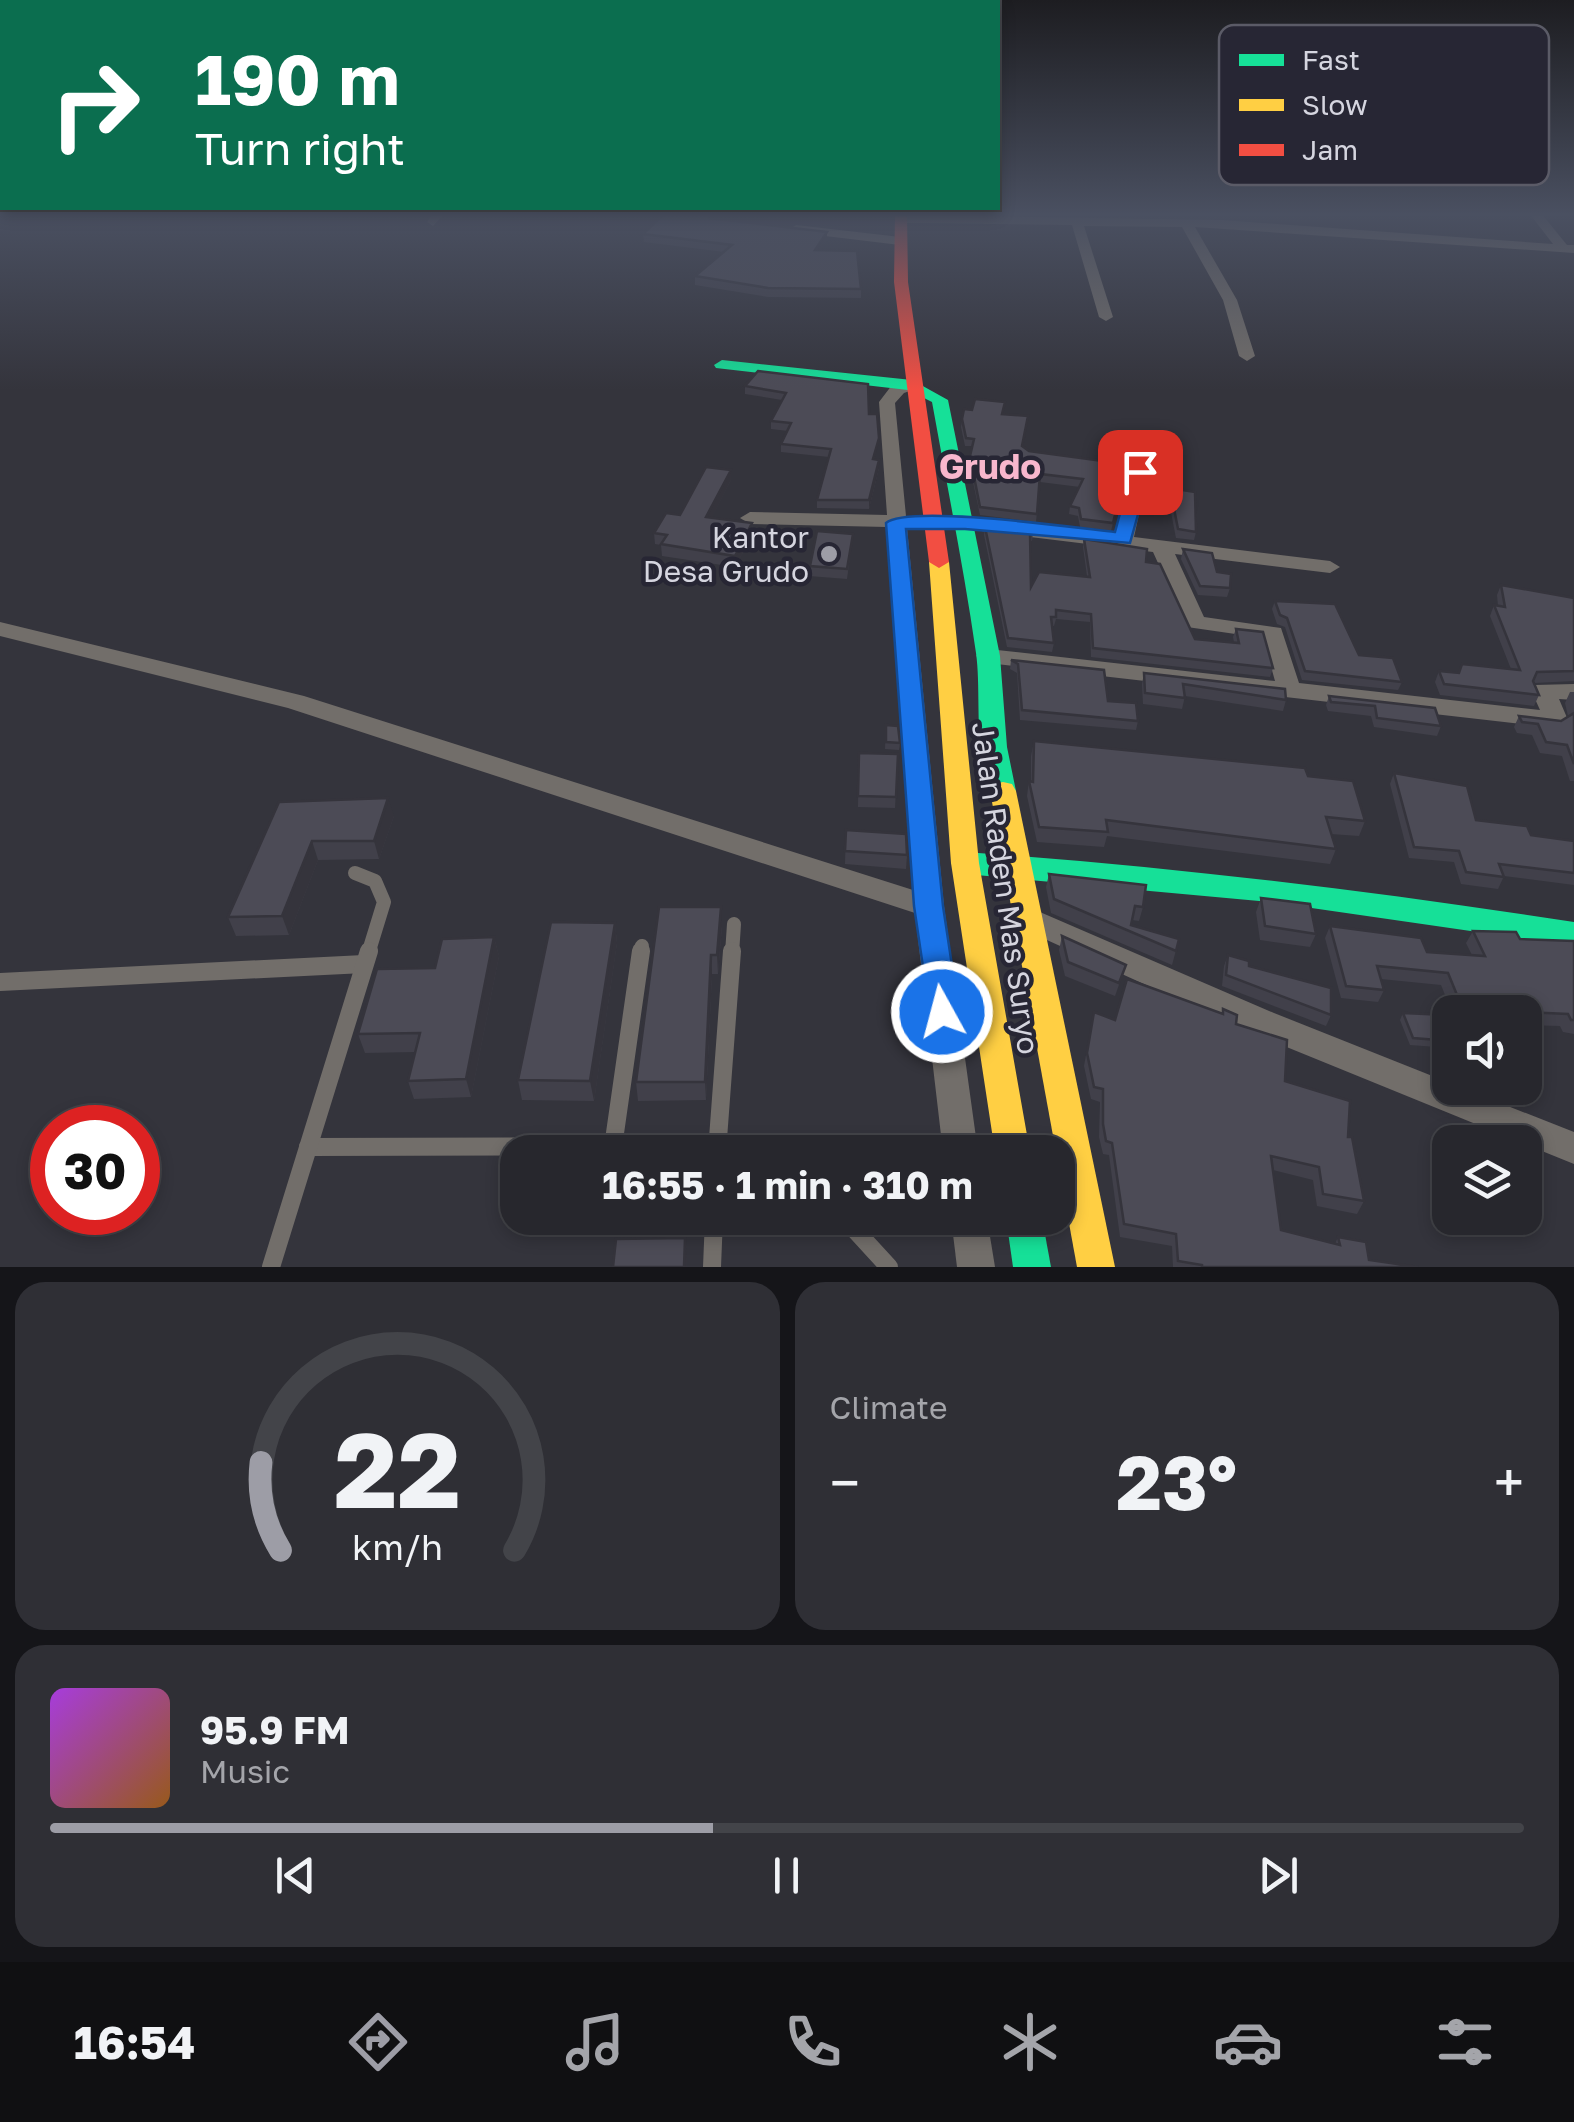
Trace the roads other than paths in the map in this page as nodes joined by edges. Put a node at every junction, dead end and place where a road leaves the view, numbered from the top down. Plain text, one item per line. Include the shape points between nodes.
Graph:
1 (903, 272) edge
2 (1093, 272) edge
3 (1214, 272) edge
4 (1106, 318) dead end
5 (1247, 356) dead end
6 (722, 365) dead end
7 (912, 386) junction
8 (1147, 438) dead end
9 (750, 518) edge
10 (896, 523) junction
11 (933, 523) junction
12 (965, 523) junction
13 (1123, 539) junction
14 (1160, 545) junction
15 (1330, 567) dead end
16 (0, 629) edge
17 (988, 656) junction
18 (1290, 688) junction
19 (1574, 692) edge
20 (965, 862) junction
21 (1015, 864) junction
22 (355, 873) dead end
23 (929, 906) junction
24 (1026, 918) junction
25 (734, 924) dead end
26 (1574, 934) edge
27 (642, 946) dead end
28 (364, 964) junction
29 (0, 982) edge
30 (615, 1135) edge
31 (719, 1135) edge
32 (959, 1135) edge
33 (1010, 1135) edge
34 (308, 1147) junction
35 (500, 1148) edge
36 (1574, 1148) edge
37 (713, 1235) edge
38 (860, 1235) edge
39 (971, 1235) edge
40 (1027, 1235) edge
41 (271, 1267) edge
42 (712, 1267) edge
43 (889, 1267) edge
44 (976, 1267) edge
45 (1032, 1267) edge
46 (1096, 1267) edge

1 - 7 street, Jalan Raden Mas Suryo
2 - 4 street
3 - 5 street
6 - 7 street
7 - 10 street via 887,402
7 - 11 street, Jalan Raden Mas Suryo
7 - 12 street via 940,400
8 - 13 street
9 - 10 street
10 - 11 street
10 - 23 street
11 - 12 street
11 - 20 street, Jalan Raden Mas Suryo
12 - 13 street
12 - 17 street
13 - 14 street
14 - 15 street
14 - 18 street via 1189,616 1272,633
16 - 23 street via 294,702
17 - 18 street
17 - 21 street via 994,747
18 - 19 street via 1556,720 1543,690
20 - 21 street
20 - 33 street, Jalan Raden Mas Suryo
21 - 24 street
21 - 26 street
22 - 28 lane via 375,881 384,902
23 - 32 street
24 - 36 street via 1263,1024
24 - 46 street
25 - 31 lane
27 - 30 lane
28 - 29 lane
28 - 34 lane
34 - 35 lane
34 - 41 lane
37 - 42 lane
38 - 43 lane
39 - 44 street
40 - 45 street

